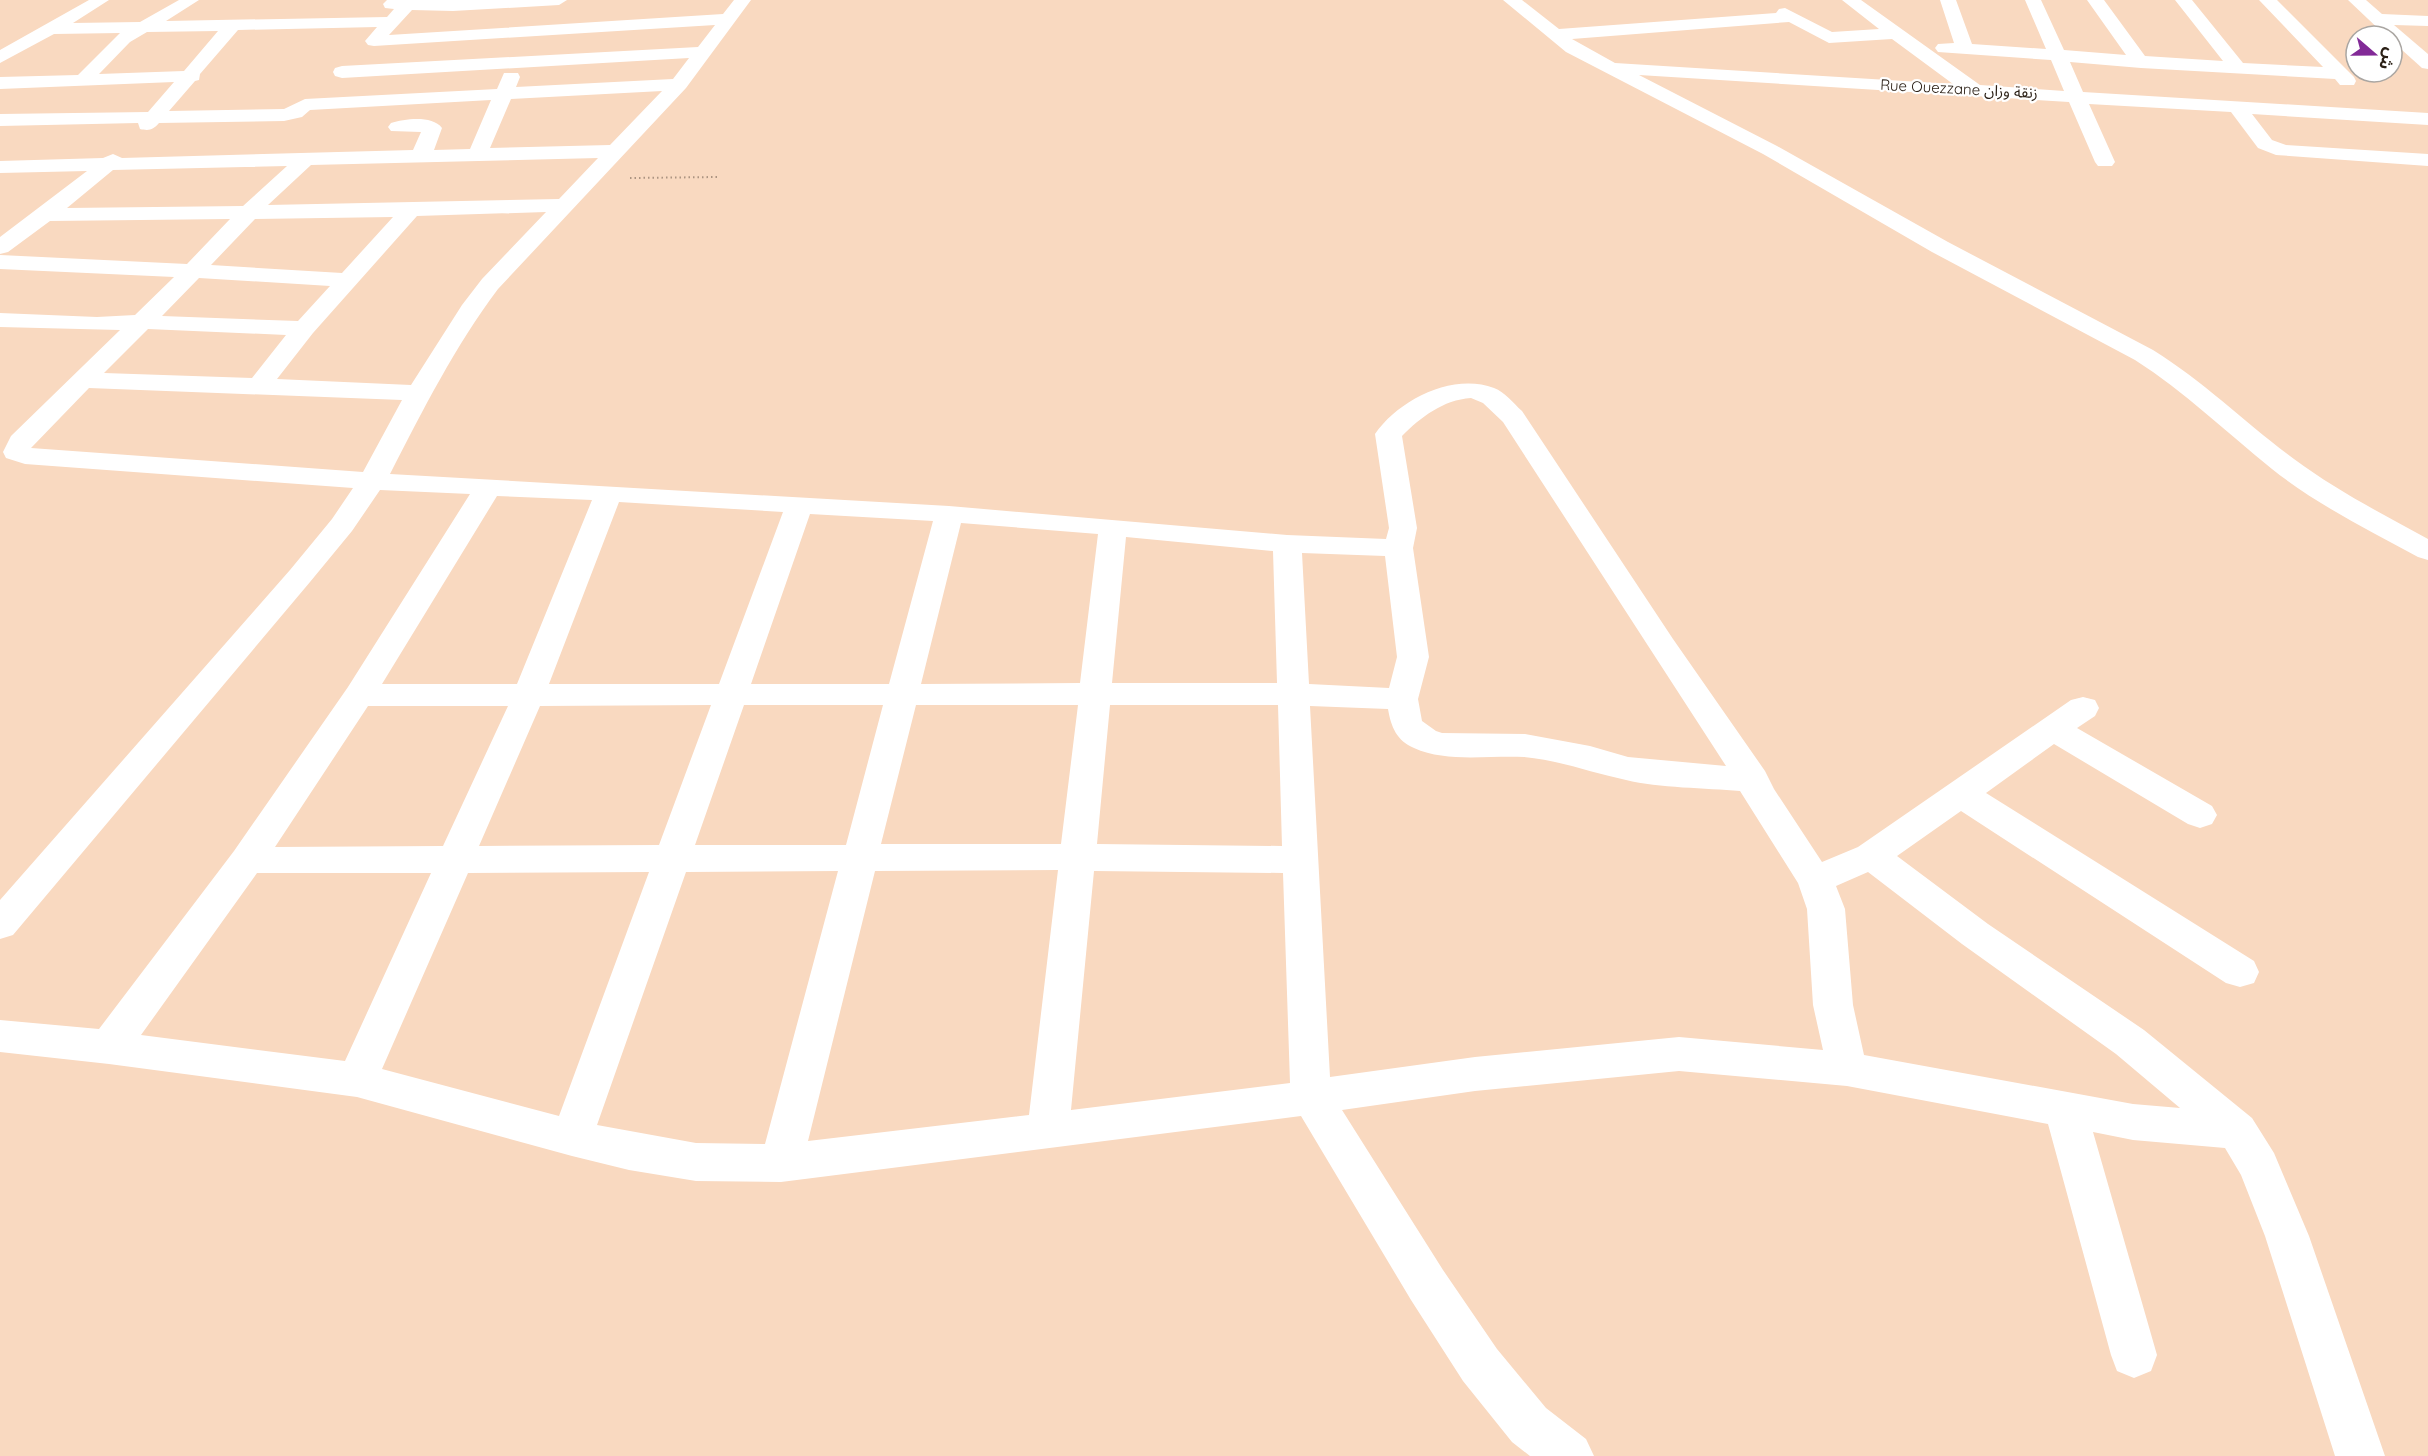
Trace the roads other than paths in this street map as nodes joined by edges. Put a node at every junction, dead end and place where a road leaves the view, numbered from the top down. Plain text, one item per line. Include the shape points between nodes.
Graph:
1 (101, 0) edge
2 (191, 0) edge
3 (560, 0) edge
4 (743, 0) edge
5 (1510, 0) edge
6 (1763, 0) edge
7 (1948, 0) edge
8 (2032, 0) edge
9 (2095, 0) edge
10 (2183, 0) edge
11 (2267, 0) edge
12 (2356, 0) edge
13 (537, 1) edge
14 (378, 2) dead end
15 (408, 2) edge
16 (1852, 2) edge
17 (1703, 7) dead end
18 (1831, 7) dead end
19 (1795, 13) junction
20 (729, 19) junction
21 (2379, 19) junction
22 (1536, 21) junction
23 (2428, 21) edge
24 (389, 22) junction
25 (232, 26) junction
26 (142, 27) junction
27 (50, 29) junction
28 (528, 32) junction
29 (1895, 33) junction
30 (1554, 35) junction
31 (374, 41) junction
32 (1912, 45) junction
33 (1965, 49) junction
34 (2420, 50) edge
35 (705, 52) junction
36 (1, 56) edge
37 (2060, 58) junction
38 (2141, 63) junction
39 (516, 64) junction
40 (2428, 64) edge
41 (1611, 68) junction
42 (2238, 68) junction
43 (342, 72) junction
44 (2340, 74) junction
45 (192, 76) junction
46 (83, 80) junction
47 (0, 83) edge
48 (679, 84) junction
49 (1974, 90) junction
50 (504, 95) junction
51 (2074, 96) junction
52 (305, 105) junction
53 (2236, 106) junction
54 (2380, 115) junction
55 (155, 116) junction
56 (2428, 118) edge
57 (0, 120) edge
58 (398, 127) dead end
59 (616, 152) junction
60 (477, 156) junction
61 (421, 157) junction
62 (306, 159) junction
63 (2428, 160) edge
64 (2105, 162) dead end
65 (109, 164) junction
66 (32, 166) junction
67 (0, 167) edge
68 (0, 184) edge
69 (565, 205) junction
70 (411, 210) junction
71 (249, 212) junction
72 (45, 215) junction
73 (0, 247) edge
74 (0, 262) edge
75 (193, 271) junction
76 (349, 280) junction
77 (0, 320) edge
78 (142, 322) junction
79 (304, 328) junction
80 (82, 380) junction
81 (259, 386) junction
82 (419, 393) junction
83 (372, 481) junction
84 (488, 487) junction
85 (609, 493) junction
86 (799, 506) junction
87 (949, 514) junction
88 (1113, 526) junction
89 (1287, 543) junction
90 (1398, 548) junction
91 (2428, 551) edge
92 (530, 694) junction
93 (1293, 694) junction
94 (359, 695) junction
95 (731, 695) junction
96 (902, 695) junction
97 (1096, 695) junction
98 (1402, 699) junction
99 (2083, 708) dead end
100 (2054, 729) junction
101 (1753, 780) junction
102 (1961, 794) junction
103 (2200, 814) dead end
104 (1871, 856) junction
105 (1078, 857) junction
106 (673, 858) junction
107 (860, 859) junction
108 (247, 860) junction
109 (1300, 860) junction
110 (457, 861) junction
111 (1815, 880) junction
112 (0, 925) edge
113 (2241, 972) dead end
114 (0, 1035) edge
115 (109, 1047) junction
116 (1847, 1068) junction
117 (357, 1080) junction
118 (1311, 1097) junction
119 (2065, 1110) junction
120 (1048, 1131) junction
121 (2237, 1131) junction
122 (572, 1138) junction
123 (782, 1162) junction
124 (2134, 1354) dead end
125 (1569, 1456) edge
126 (2360, 1456) edge

1 - 27 street
2 - 26 street
3 - 13 street
4 - 20 street
5 - 22 street, Rue Ouezzane زنقة وزان
6 - 19 street
7 - 33 street
8 - 37 street
9 - 38 street
10 - 42 street
11 - 44 street
12 - 21 street
13 - 15 street via 453,6
13 - 28 street
14 - 15 street
15 - 24 street
16 - 18 street
16 - 29 street
17 - 22 street
19 - 29 street via 1829,38
19 - 30 street
20 - 28 street
20 - 35 street
21 - 23 street
21 - 34 street
22 - 30 street, Rue Ouezzane زنقة وزان
24 - 25 street
24 - 31 street
25 - 26 street
25 - 45 street
26 - 27 street
26 - 46 street via 108,52
27 - 36 street
28 - 31 street
28 - 39 street
29 - 32 street
30 - 41 street, Rue Ouezzane زنقة وزان
31 - 43 street
32 - 33 street
32 - 49 street
33 - 37 street
34 - 40 street
35 - 39 street
35 - 48 street
37 - 38 street
37 - 51 street
38 - 42 street
39 - 43 street
39 - 50 street
41 - 49 street, Rue Ouezzane زنقة وزان
41 - 91 street via 1770,150 1940,247 2144,355 2176,375 2283,464 2329,496
42 - 44 street
43 - 52 street
44 - 54 street
45 - 46 street
45 - 55 street
46 - 47 street
48 - 50 street
48 - 59 street
49 - 51 street, Rue Ouezzane زنقة وزان
50 - 52 street
50 - 60 street
51 - 53 street, Rue Ouezzane زنقة وزان
51 - 64 street
52 - 55 street via 284,115
53 - 54 street, Rue Ouezzane زنقة وزان
53 - 63 street via 2265,144 2283,151
54 - 56 street, Rue Ouezzane زنقة وزان
55 - 57 street
55 - 65 street
58 - 61 street via 432,128
59 - 60 street
59 - 69 street
60 - 61 street
61 - 62 street
62 - 65 street
62 - 71 street
65 - 66 street
65 - 72 street
66 - 67 street
66 - 68 street
69 - 70 street
69 - 82 street via 490,284
70 - 71 street
70 - 76 street
71 - 72 street
71 - 75 street
72 - 73 street
74 - 75 street
75 - 76 street
75 - 78 street
76 - 79 street
77 - 78 street
78 - 79 street
78 - 80 street
79 - 81 street
80 - 81 street
80 - 83 street via 20,442 16,452 35,457
81 - 82 street
82 - 83 street
83 - 84 street
83 - 112 street via 300,576
84 - 85 street
84 - 94 street
85 - 86 street
85 - 92 street
86 - 87 street
86 - 95 street
87 - 88 street
87 - 96 street
88 - 89 street
88 - 97 street
89 - 90 street
89 - 93 street
90 - 98 street via 1413,657
90 - 101 street via 1403,528 1388,434 1406,416 1438,398 1462,392 1485,394 1513,417
92 - 94 street
92 - 95 street
92 - 110 street
93 - 97 street
93 - 98 street
93 - 109 street
94 - 108 street
95 - 96 street
95 - 106 street
96 - 97 street
96 - 107 street
97 - 105 street
98 - 101 street via 1407,726 1425,740 1442,744 1525,746 1629,769
99 - 100 street
100 - 102 street
100 - 103 street
101 - 111 street
102 - 104 street
102 - 113 street
104 - 111 street
104 - 121 street via 2130,1042
105 - 107 street
105 - 109 street
105 - 120 street
106 - 107 street
106 - 110 street
106 - 122 street
107 - 123 street
108 - 110 street
108 - 115 street
109 - 118 street
110 - 117 street
111 - 116 street via 1826,909 1833,1005
114 - 115 street
115 - 117 street
116 - 118 street via 1680,1054 1475,1074
116 - 119 street
117 - 122 street
118 - 120 street
118 - 125 street via 1426,1285 1480,1365 1530,1425
119 - 121 street via 2133,1122
119 - 124 street
120 - 123 street
121 - 126 street via 2259,1166 2288,1236
122 - 123 street via 696,1162

